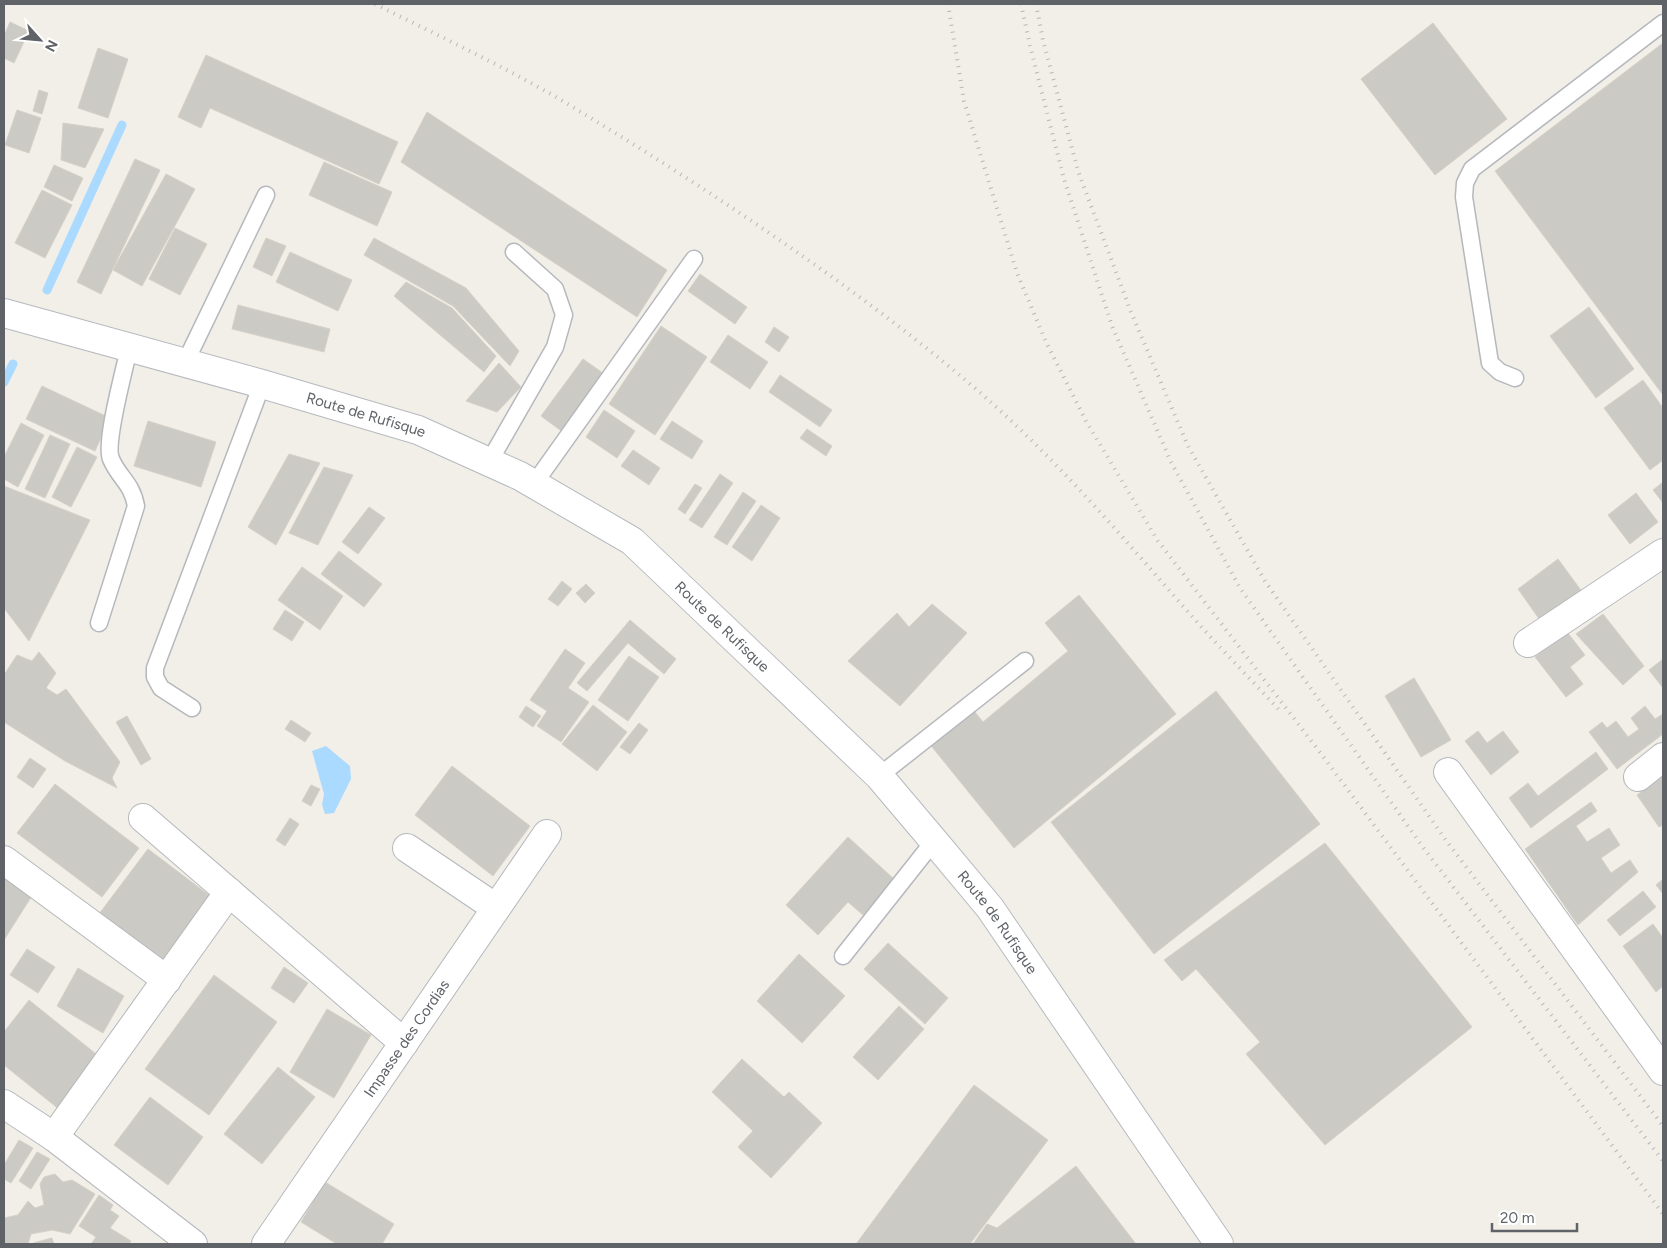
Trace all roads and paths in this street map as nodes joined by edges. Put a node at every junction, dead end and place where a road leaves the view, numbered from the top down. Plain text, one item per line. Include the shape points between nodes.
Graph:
1 (1663, 23) edge
2 (266, 195) dead end
3 (514, 252) dead end
4 (694, 259) dead end
5 (9, 315) edge
6 (129, 348) junction
7 (185, 363) junction
8 (1515, 378) dead end
9 (262, 384) junction
10 (489, 462) junction
11 (534, 484) junction
12 (1663, 553) edge
13 (99, 623) dead end
14 (1528, 643) dead end
15 (1025, 661) dead end
16 (192, 708) dead end
17 (1663, 757) edge
18 (1448, 772) dead end
19 (879, 776) junction
20 (1638, 777) dead end
21 (143, 818) dead end
22 (547, 834) dead end
23 (934, 841) junction
24 (406, 848) dead end
25 (4, 860) edge
26 (229, 892) junction
27 (496, 908) junction
28 (843, 956) dead end
29 (167, 980) junction
30 (404, 1043) junction
31 (1663, 1071) edge
32 (4, 1104) edge
33 (54, 1138) junction
34 (193, 1244) edge
35 (266, 1244) edge
36 (1219, 1244) edge

1 - 8 lane via 1472,169 1465,183 1464,197 1490,363 1500,372
2 - 7 lane
3 - 10 lane via 555,289 564,315 555,347
4 - 11 lane
5 - 6 street, Route de Rufisque
6 - 7 street, Route de Rufisque
6 - 13 lane via 110,435 110,458 134,493 136,506
7 - 9 street, Route de Rufisque
9 - 10 street, Route de Rufisque via 418,430
9 - 16 lane via 155,668 155,677 161,688
10 - 11 street, Route de Rufisque
11 - 19 street, Route de Rufisque via 632,540
12 - 14 street
15 - 19 lane
17 - 20 street
18 - 31 street
19 - 23 street, Route de Rufisque
21 - 26 street
22 - 27 street, Impasse des Cordias
23 - 28 lane
23 - 36 street, Route de Rufisque via 990,908
24 - 27 street
25 - 29 street
26 - 29 street
26 - 30 street
27 - 30 street, Impasse des Cordias
29 - 33 street
30 - 35 street, Impasse des Cordias
32 - 33 street
33 - 34 street

